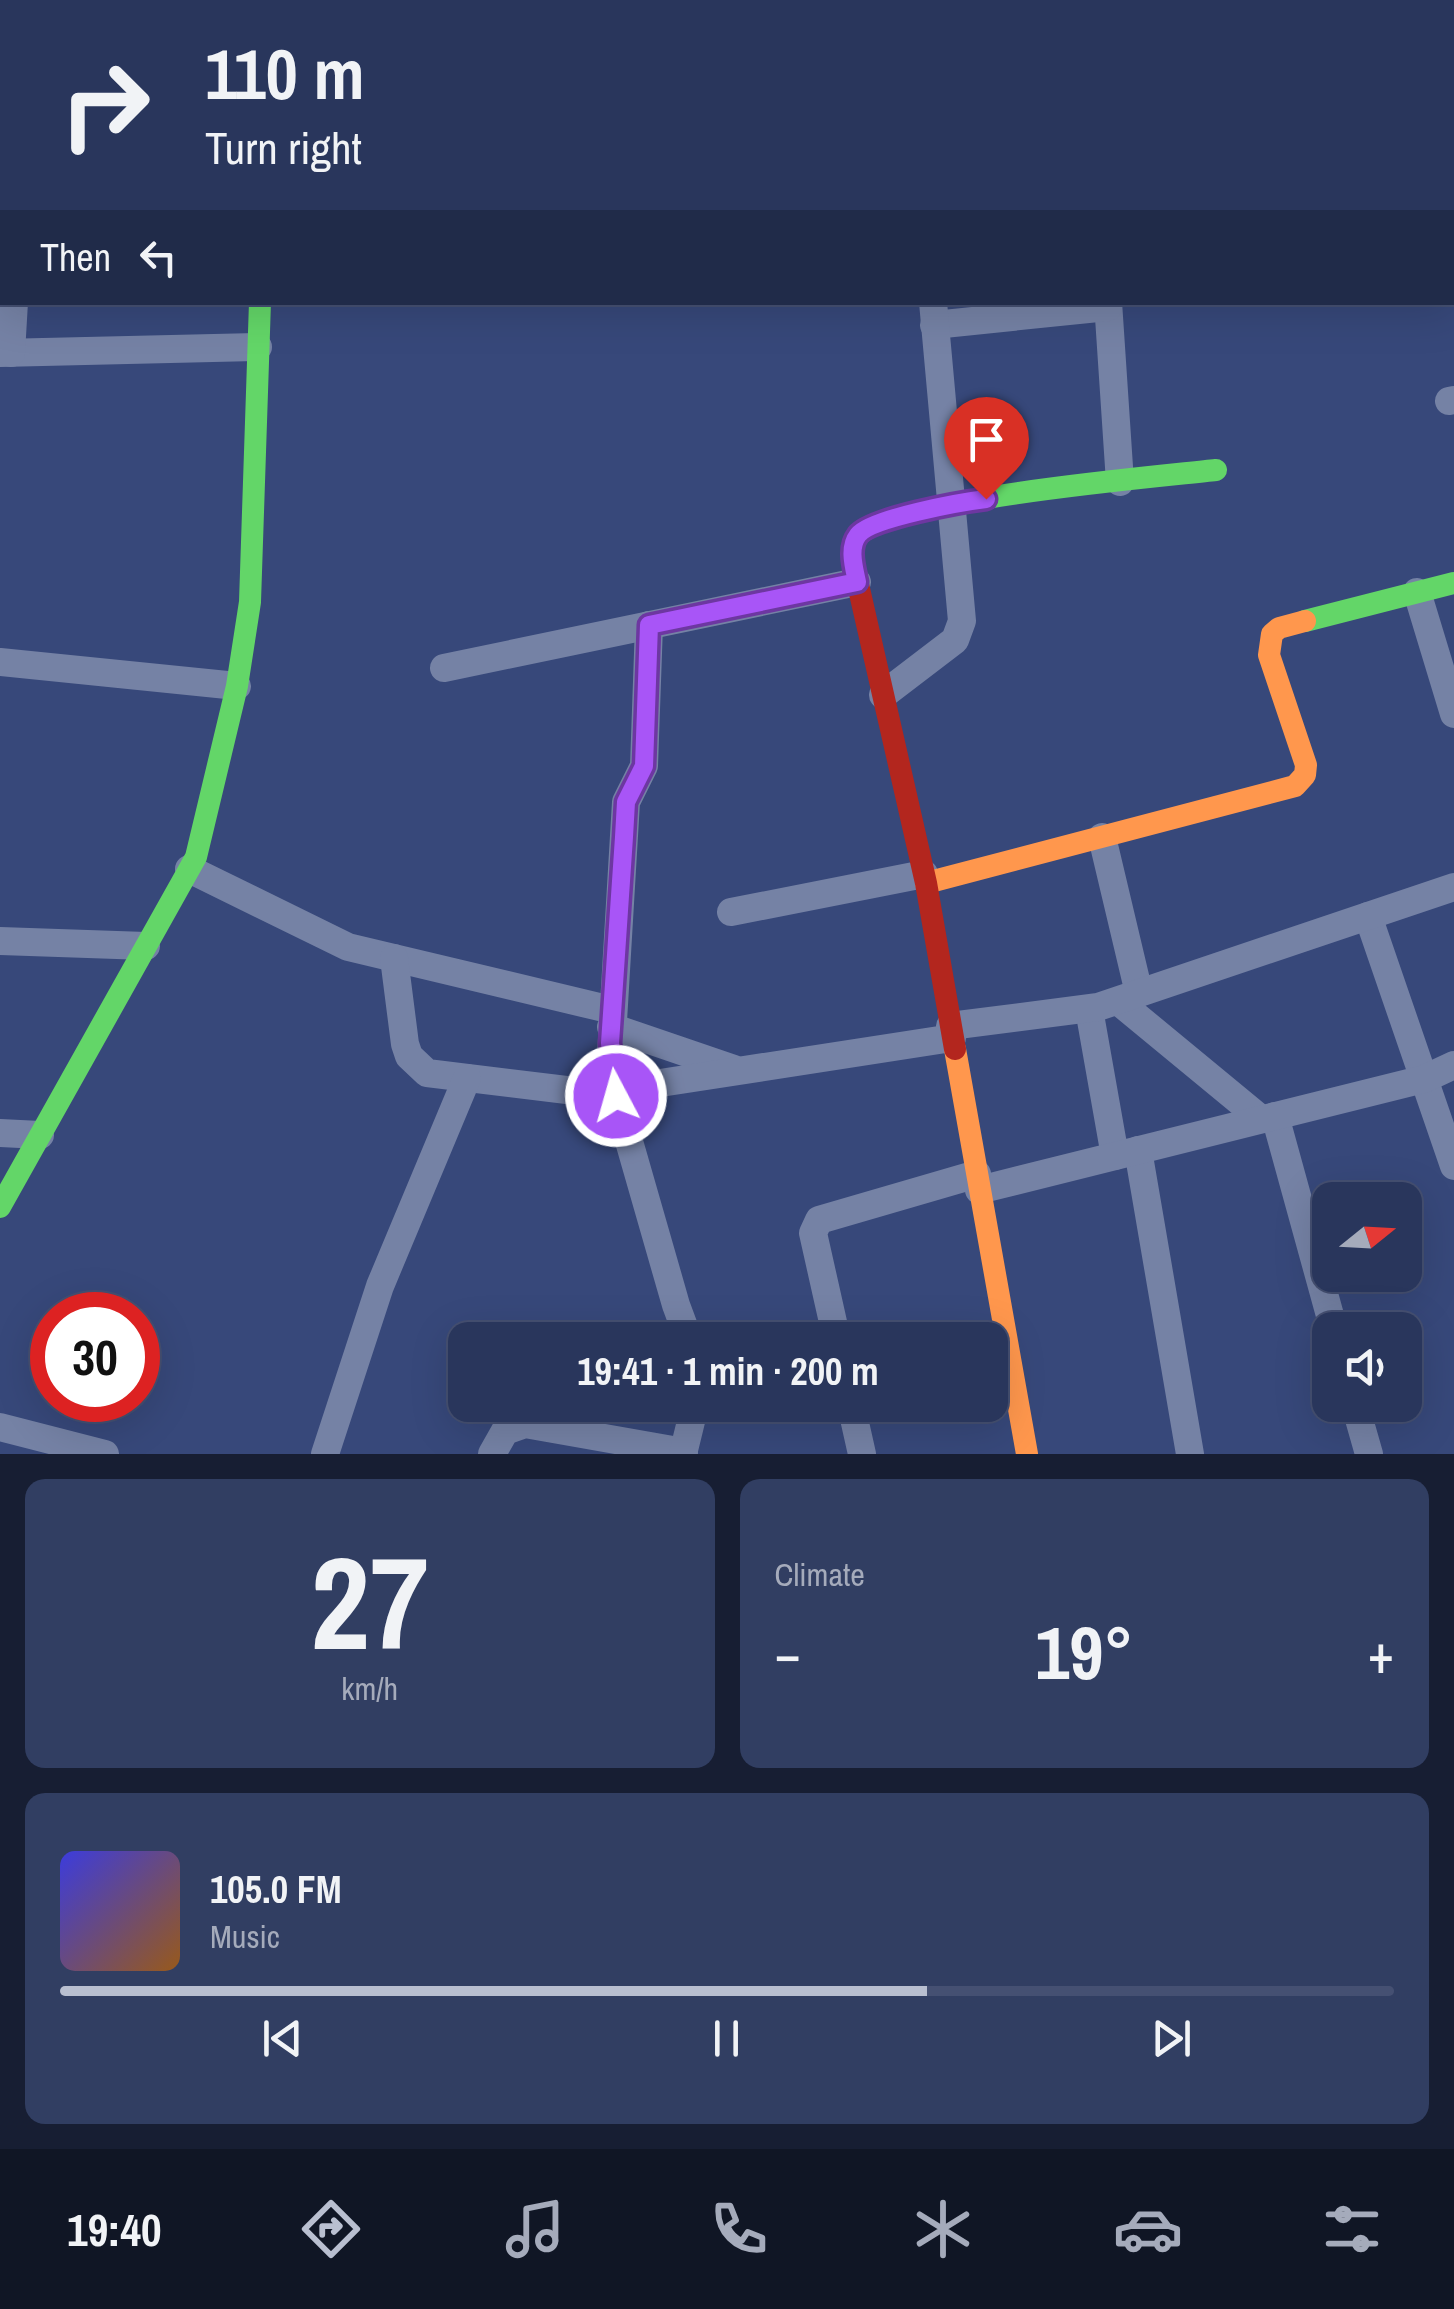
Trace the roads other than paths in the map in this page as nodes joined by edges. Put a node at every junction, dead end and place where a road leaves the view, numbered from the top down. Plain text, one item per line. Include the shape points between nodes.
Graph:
1 (13, 305) edge
2 (260, 305) edge
3 (1108, 305) edge
4 (933, 314) edge
5 (258, 348) junction
6 (5, 353) edge
7 (1118, 467) junction
8 (1216, 470) dead end
9 (951, 495) junction
10 (857, 582) junction
11 (1454, 583) edge
12 (1417, 592) junction
13 (649, 625) junction
14 (0, 662) edge
15 (444, 668) dead end
16 (237, 686) junction
17 (883, 695) junction
18 (1454, 714) edge
19 (1102, 837) junction
20 (189, 869) junction
21 (925, 879) junction
22 (1454, 887) edge
23 (731, 912) dead end
24 (1368, 916) junction
25 (0, 941) edge
26 (146, 946) junction
27 (394, 958) junction
28 (1128, 997) junction
29 (1089, 1009) junction
30 (612, 1019) junction
31 (951, 1032) junction
32 (1454, 1065) edge
33 (740, 1070) junction
34 (467, 1078) junction
35 (1424, 1078) junction
36 (616, 1093) junction
37 (1268, 1118) junction
38 (0, 1133) edge
39 (40, 1134) junction
40 (1127, 1153) junction
41 (1454, 1166) edge
42 (978, 1182) junction
43 (0, 1207) edge
44 (1328, 1312) edge
45 (682, 1322) edge
46 (833, 1322) edge
47 (691, 1422) edge
48 (855, 1422) edge
49 (1360, 1422) edge
50 (0, 1428) edge
51 (684, 1453) edge
52 (105, 1454) edge
53 (325, 1454) edge
54 (492, 1454) edge
55 (862, 1454) edge
56 (1027, 1454) edge
57 (1190, 1454) edge
58 (1369, 1454) edge

1 - 6 street
2 - 5 street
3 - 4 street
3 - 7 street
4 - 9 street
5 - 6 street
5 - 16 street via 250,602
7 - 8 street
7 - 9 street
9 - 10 street via 857,536
9 - 17 street via 960,631
10 - 13 street
10 - 17 street
11 - 12 street
12 - 18 street
12 - 19 street via 1272,634 1268,655 1306,765 1295,786
13 - 15 street
13 - 30 street via 644,766 626,802
14 - 16 street
16 - 20 street
17 - 21 street
19 - 21 street
19 - 28 street
20 - 26 street
20 - 27 street via 319,935
21 - 23 street
21 - 31 street
22 - 24 street
24 - 28 street
24 - 35 street
25 - 26 street
26 - 39 street
27 - 30 street
27 - 34 street via 409,1056 428,1073
28 - 29 street
28 - 37 street
29 - 31 street
29 - 40 street
30 - 33 street
30 - 36 street
31 - 33 street
31 - 42 street
32 - 35 street
33 - 36 street
34 - 36 street
34 - 53 street via 380,1286
35 - 37 street
35 - 41 street
36 - 45 street
37 - 40 street
37 - 44 street
38 - 39 street
39 - 43 street
40 - 42 street
40 - 57 street
42 - 46 street via 819,1220 813,1233
42 - 56 street
47 - 51 street
48 - 55 street
49 - 58 street
50 - 52 street
51 - 54 street via 526,1424 505,1431

